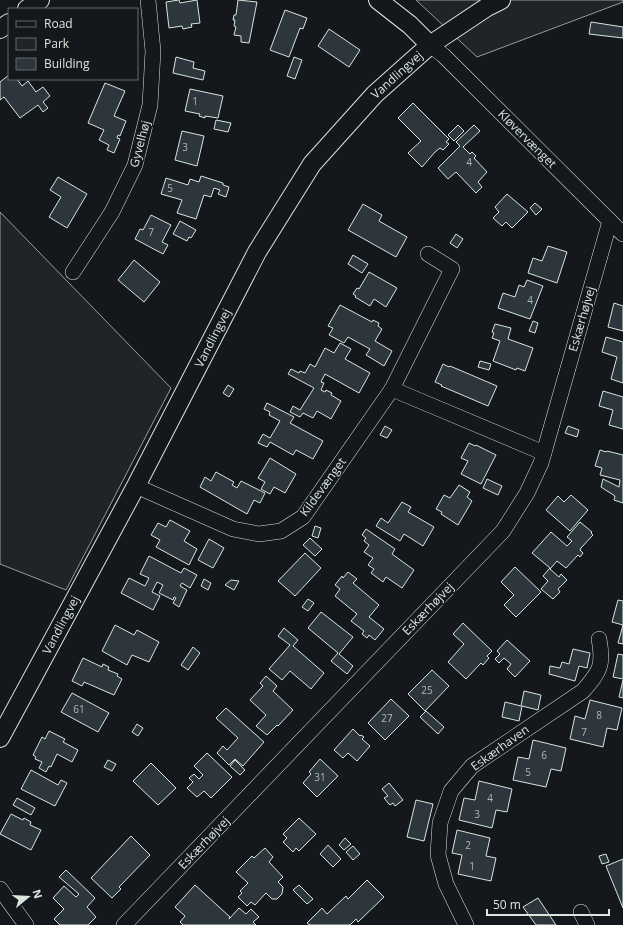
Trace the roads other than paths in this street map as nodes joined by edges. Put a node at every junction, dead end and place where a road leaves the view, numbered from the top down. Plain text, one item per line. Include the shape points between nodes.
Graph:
1 (40, 0) edge
2 (148, 0) edge
3 (378, 0) edge
4 (501, 0) edge
5 (28, 8) edge
6 (430, 45) junction
7 (610, 221) junction
8 (623, 234) edge
9 (428, 254) dead end
10 (74, 272) dead end
11 (392, 389) junction
12 (544, 453) junction
13 (136, 486) junction
14 (599, 640) dead end
15 (0, 738) edge
16 (0, 889) edge
17 (26, 925) edge
18 (124, 925) edge
19 (466, 925) edge

1 - 5 street
2 - 10 street, Gyvelhøj via 153,51 150,105 136,165 112,212
3 - 6 street via 410,25
4 - 6 street, Vandlingvej
6 - 7 street, Kløvervænget
6 - 13 street, Vandlingvej via 375,94 312,164 258,252
7 - 8 street, Kløvervænget
7 - 12 street, Eskærhøjvej
9 - 11 street, Kildevænget via 452,269
11 - 12 street
11 - 13 street, Kildevænget via 303,517 281,531 259,534 233,529
12 - 18 street, Eskærhøjvej via 527,493 503,531
13 - 15 street, Vandlingvej
14 - 19 street, Eskærhaven via 602,657 597,675 583,691 472,766 451,791 440,823 438,855 446,884
16 - 17 street

